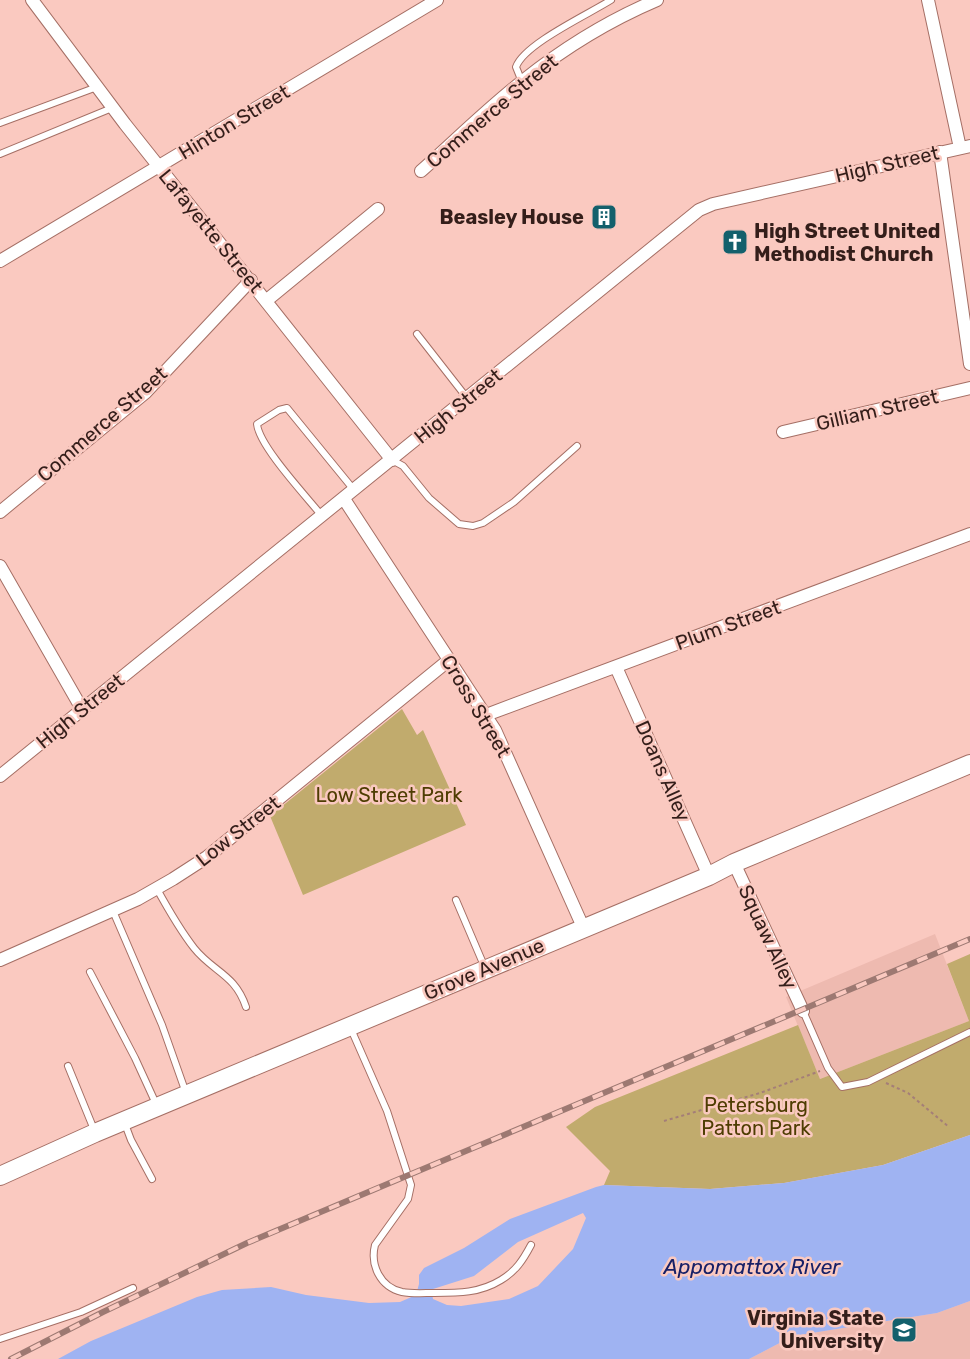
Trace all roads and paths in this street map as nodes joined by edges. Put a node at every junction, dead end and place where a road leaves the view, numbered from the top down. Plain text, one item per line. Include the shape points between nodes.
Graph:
1 (32, 0) edge
2 (437, 0) edge
3 (611, 0) edge
4 (657, 0) edge
5 (928, 0) edge
6 (522, 81) junction
7 (97, 87) junction
8 (112, 108) junction
9 (0, 123) edge
10 (965, 147) edge
11 (940, 152) junction
12 (0, 154) edge
13 (159, 167) junction
14 (421, 171) dead end
15 (378, 209) dead end
16 (0, 261) edge
17 (250, 280) junction
18 (267, 300) junction
19 (417, 334) dead end
20 (970, 364) edge
21 (970, 388) edge
22 (468, 399) junction
23 (783, 432) dead end
24 (577, 446) dead end
25 (392, 460) junction
26 (349, 495) junction
27 (0, 512) edge
28 (322, 516) junction
29 (970, 534) edge
30 (0, 566) edge
31 (449, 660) junction
32 (616, 666) junction
33 (82, 709) junction
34 (486, 715) junction
35 (970, 764) edge
36 (0, 776) edge
37 (734, 863) junction
38 (709, 876) junction
39 (157, 889) junction
40 (456, 900) dead end
41 (113, 911) junction
42 (583, 927) junction
43 (0, 960) edge
44 (486, 968) junction
45 (90, 972) dead end
46 (246, 1007) dead end
47 (803, 1011) joint
48 (350, 1025) junction
49 (970, 1032) edge
50 (68, 1066) dead end
51 (828, 1068) junction
52 (875, 1078) junction
53 (187, 1094) junction
54 (157, 1106) junction
55 (124, 1120) junction
56 (664, 1121) dead end
57 (949, 1127) dead end
58 (95, 1132) junction
59 (0, 1176) edge
60 (152, 1179) dead end
61 (531, 1245) dead end
62 (133, 1288) dead end
63 (0, 1339) edge

1 - 7 street, Lafayette Street
2 - 13 street, Hinton Street
3 - 6 lane via 539,42 518,60 516,67
4 - 6 street, Commerce Street via 604,26
5 - 10 street
6 - 14 street, Commerce Street
7 - 8 street, Lafayette Street
7 - 9 lane
8 - 12 lane
8 - 13 street, Lafayette Street
10 - 11 street, High Street
11 - 20 street
11 - 22 street, High Street via 699,210
13 - 16 street, Hinton Street
13 - 17 street, Lafayette Street
15 - 18 street
17 - 18 street, Lafayette Street
17 - 27 street, Commerce Street via 146,392
18 - 25 street, Lafayette Street
19 - 22 lane
21 - 23 street, Gilliam Street
22 - 25 street, High Street
24 - 25 lane via 514,502 473,526 459,524 429,498 403,466
25 - 26 street, High Street
26 - 28 street, High Street
26 - 28 lane via 287,408 257,424 267,447
26 - 31 street, Cross Street
28 - 33 street, High Street
29 - 32 street, Plum Street
30 - 33 street
31 - 34 street, Cross Street
31 - 39 street, Low Street via 207,857
32 - 34 street, Plum Street
32 - 38 street, Doans Alley
33 - 36 street, High Street
34 - 42 street, Cross Street via 520,782
35 - 37 main road, Grove Avenue
37 - 38 main road, Grove Avenue
37 - 47 street, Squaw Alley
38 - 42 main road, Grove Avenue
39 - 41 street, Low Street
39 - 46 lane via 195,949 231,980
40 - 44 lane
41 - 43 street, Low Street
41 - 53 lane
42 - 44 main road, Grove Avenue
44 - 48 main road, Grove Avenue
45 - 54 lane
47 - 51 lane
48 - 53 main road, Grove Avenue
48 - 61 lane via 387,1111 411,1185 408,1198 375,1245 378,1273 402,1292 468,1293 495,1283 520,1265
49 - 52 lane
50 - 58 lane
51 - 52 lane via 842,1087
51 - 56 path
52 - 57 path via 908,1093
53 - 54 main road, Grove Avenue
54 - 55 main road, Grove Avenue
55 - 58 main road, Grove Avenue
55 - 60 lane
58 - 59 main road, Grove Avenue
62 - 63 lane via 81,1312

